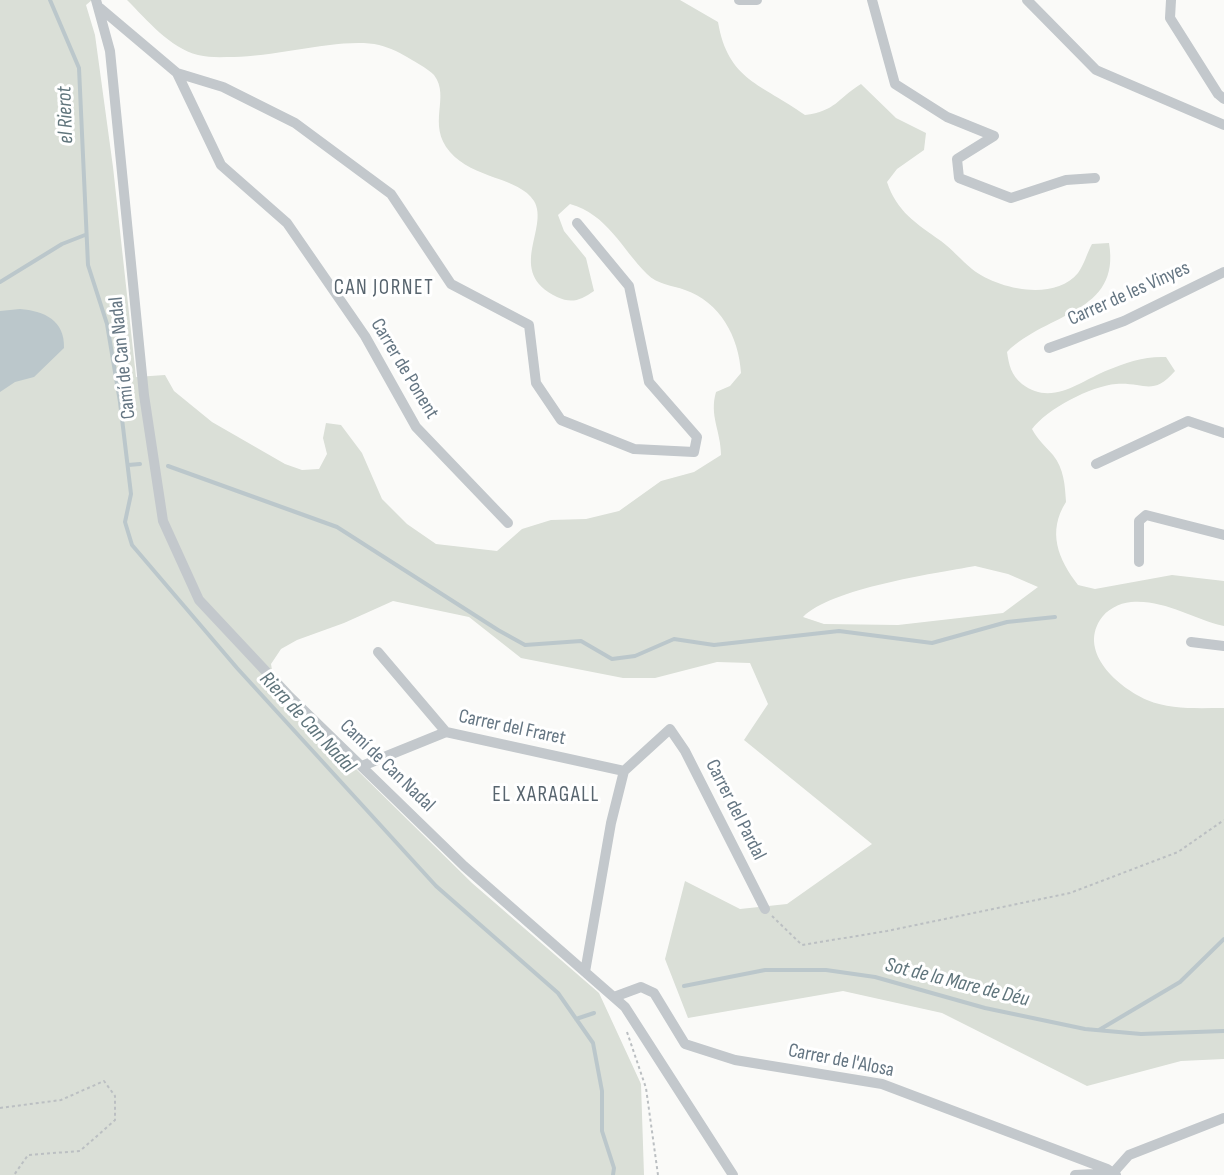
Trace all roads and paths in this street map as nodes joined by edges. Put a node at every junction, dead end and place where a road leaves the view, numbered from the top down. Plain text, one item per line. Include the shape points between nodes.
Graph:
1 (739, 0) edge
2 (757, 0) edge
3 (872, 0) edge
4 (1027, 0) edge
5 (1171, 0) edge
6 (98, 4) edge
7 (177, 73) junction
8 (1224, 99) edge
9 (1224, 125) edge
10 (1095, 178) dead end
11 (577, 223) dead end
12 (1224, 272) edge
13 (1049, 348) dead end
14 (1224, 433) edge
15 (1096, 464) dead end
16 (508, 523) dead end
17 (1224, 536) edge
18 (1139, 562) dead end
19 (1191, 642) dead end
20 (1224, 646) edge
21 (378, 652) dead end
22 (446, 732) junction
23 (362, 766) junction
24 (624, 771) junction
25 (1224, 820) edge
26 (765, 909) joint
27 (585, 972) junction
28 (614, 997) junction
29 (626, 1030) dead end
30 (0, 1108) edge
31 (1224, 1118) edge
32 (1115, 1174) edge
33 (14, 1175) edge
34 (658, 1175) edge
35 (733, 1175) edge
36 (1075, 1175) edge

1 - 2 street
3 - 10 street via 894,84 947,117 994,136 957,159 959,178 1011,198 1066,180
4 - 9 street via 1096,70
5 - 8 street via 1170,18
6 - 7 street, Carrer de Ponent
6 - 23 street, Camí de Can Nadal via 110,51 144,395 164,521 199,600 288,695
7 - 11 street via 223,87 294,123 391,194 451,284 529,325 536,383 561,420 634,449 694,452 697,436 649,382 629,286
7 - 16 street, Carrer de Ponent via 221,165 287,223 365,336 416,427
12 - 13 street, Carrer de les Vinyes via 1124,321
14 - 15 street via 1188,421
17 - 18 street via 1146,515 1139,521
19 - 20 street
21 - 22 street
22 - 23 street, Carrer del Fraret
22 - 24 street, Carrer del Fraret
23 - 27 street, Camí de Can Nadal via 464,866
24 - 26 street, Carrer del Pardal via 670,729
24 - 27 street
25 - 26 path via 1178,852 1070,893 887,931 802,945
27 - 28 street, Camí de Can Nadal
28 - 32 street, Carrer de l'Alosa via 641,987 654,993 685,1044 735,1060 882,1084
28 - 35 street, Camí de Can Nadal via 625,1007
29 - 34 path via 646,1088
30 - 33 path via 62,1100 104,1081 115,1096 115,1120 80,1151 28,1155
31 - 32 street via 1130,1155
32 - 36 street

